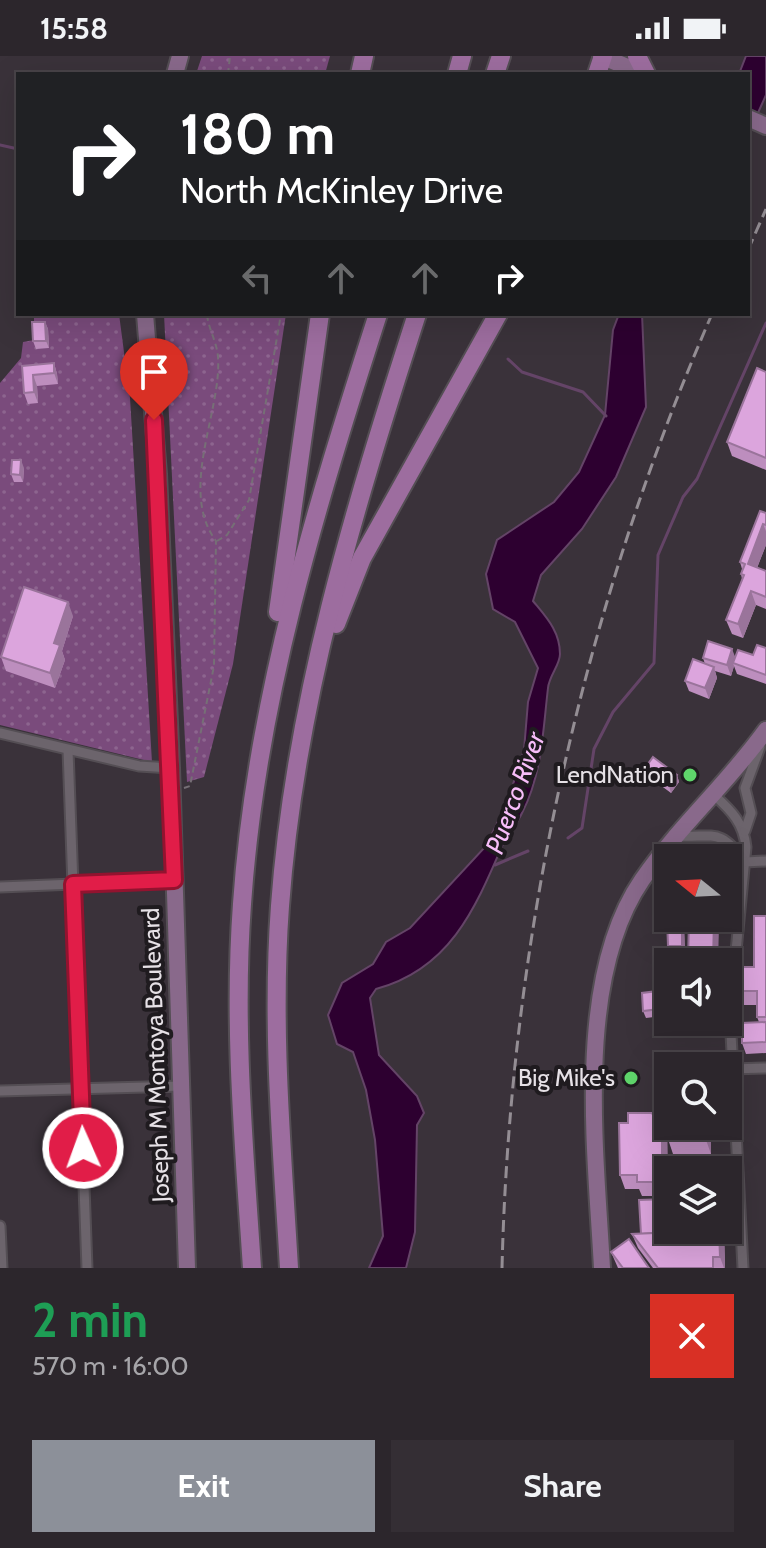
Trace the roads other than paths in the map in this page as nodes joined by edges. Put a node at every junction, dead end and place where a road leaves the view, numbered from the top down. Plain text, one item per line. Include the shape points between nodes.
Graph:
1 (602, 56) edge
2 (640, 72) edge
3 (145, 316) edge
4 (320, 316) edge
5 (377, 316) edge
6 (416, 316) edge
7 (497, 316) edge
8 (765, 730) edge
9 (0, 733) edge
10 (68, 750) junction
11 (171, 768) junction
12 (294, 778) junction
13 (253, 792) junction
14 (715, 796) junction
15 (745, 831) junction
16 (675, 836) junction
17 (766, 861) edge
18 (745, 862) junction
19 (174, 880) junction
20 (73, 884) junction
21 (0, 887) edge
22 (731, 1052) edge
23 (766, 1068) edge
24 (742, 1069) edge
25 (182, 1086) junction
26 (81, 1088) junction
27 (0, 1091) edge
28 (735, 1140) edge
29 (0, 1226) edge
30 (2, 1268) edge
31 (87, 1268) edge
32 (187, 1268) edge
33 (252, 1268) edge
34 (289, 1268) edge
35 (602, 1268) edge
36 (743, 1268) edge

1 - 2 main road
3 - 11 main road, Joseph M Montoya Boulevard
4 - 13 highway
5 - 13 highway via 301,564
6 - 12 highway via 352,515 317,650
7 - 12 highway via 362,558 340,610
8 - 14 main road
8 - 15 street via 745,788 751,813
9 - 10 street
10 - 11 street
10 - 20 street
11 - 19 main road, Joseph M Montoya Boulevard
12 - 34 highway via 276,988
13 - 33 highway via 239,972
14 - 15 street
14 - 16 main road
15 - 18 street
16 - 18 street via 717,835
16 - 35 main road via 621,916 599,1002
17 - 18 street
18 - 22 street via 734,952
19 - 20 street
19 - 25 main road, Joseph M Montoya Boulevard
20 - 21 street
20 - 26 street
23 - 24 street
25 - 26 street
25 - 32 main road, Joseph M Montoya Boulevard
26 - 27 street
26 - 31 street
28 - 36 street
29 - 30 street

